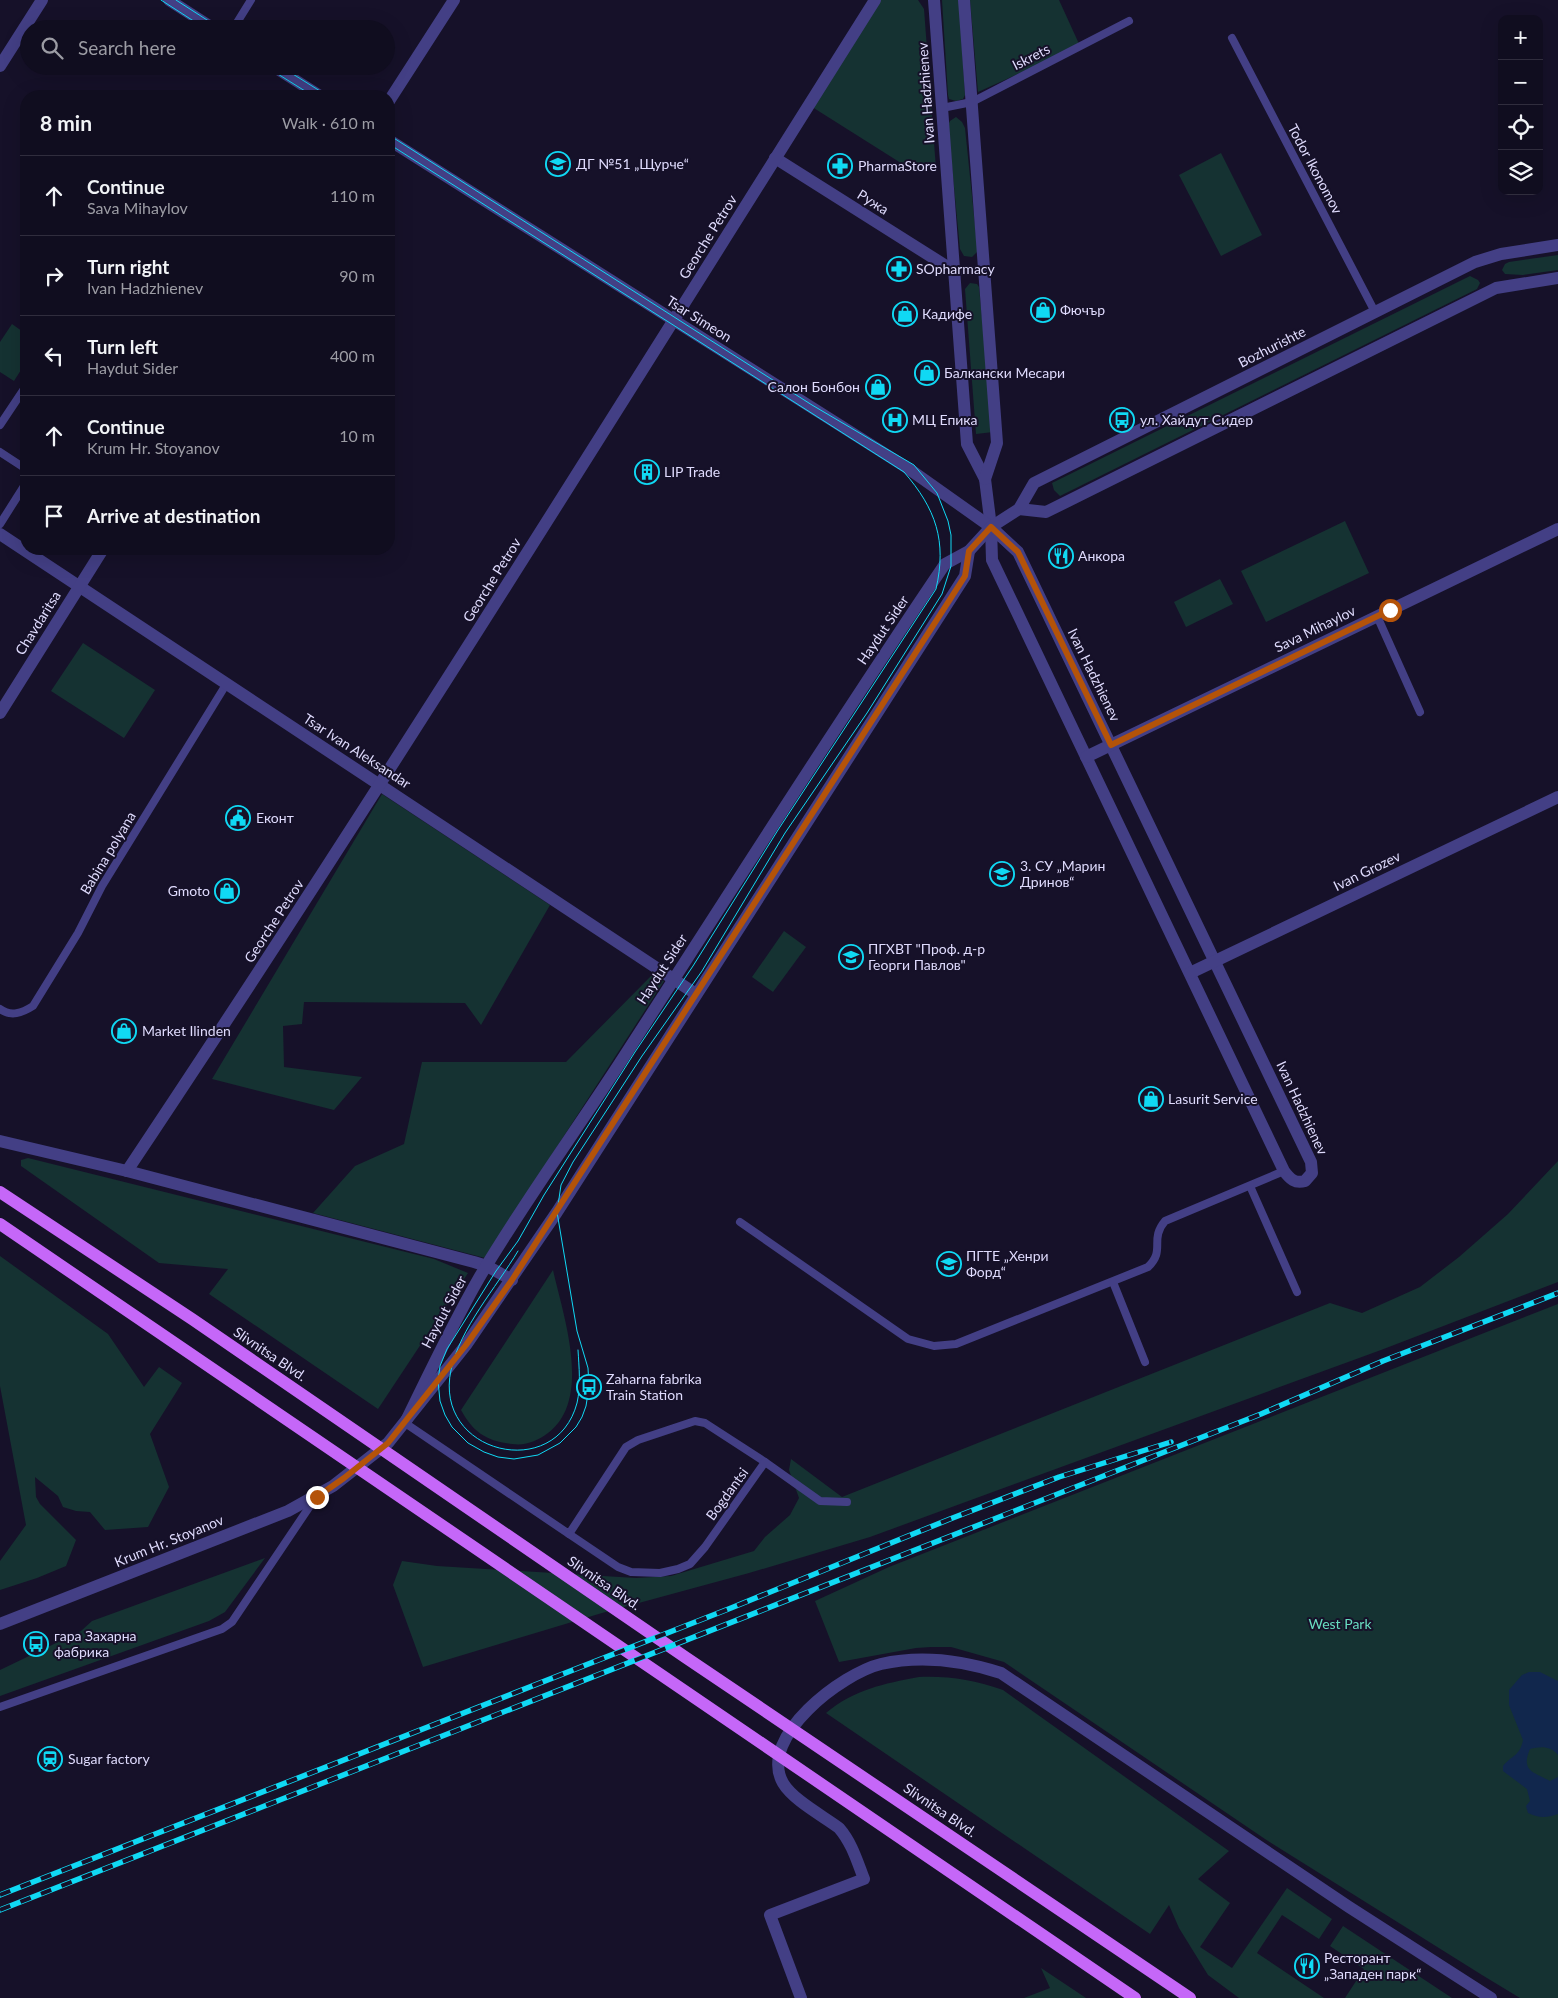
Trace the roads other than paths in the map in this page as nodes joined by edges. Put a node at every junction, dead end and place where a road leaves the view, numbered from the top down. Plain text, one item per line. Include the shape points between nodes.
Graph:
1 (42, 0) edge
2 (169, 0) edge
3 (250, 0) edge
4 (454, 0) edge
5 (875, 0) edge
6 (934, 0) edge
7 (964, 0) edge
8 (29, 20) edge
9 (200, 20) edge
10 (238, 20) edge
11 (1129, 21) dead end
12 (20, 35) edge
13 (1232, 38) dead end
14 (0, 66) edge
15 (287, 75) edge
16 (311, 90) edge
17 (395, 92) edge
18 (972, 102) junction
19 (942, 108) junction
20 (395, 144) edge
21 (775, 158) junction
22 (1558, 245) edge
23 (984, 270) junction
24 (954, 271) junction
25 (1558, 278) edge
26 (1376, 312) junction
27 (673, 320) junction
28 (20, 395) edge
29 (0, 425) edge
30 (0, 452) edge
31 (20, 465) edge
32 (985, 479) junction
33 (20, 492) edge
34 (1019, 510) junction
35 (0, 524) edge
36 (991, 527) junction
37 (1558, 529) edge
38 (0, 534) edge
39 (20, 547) edge
40 (969, 551) junction
41 (32, 555) edge
42 (99, 555) edge
43 (79, 586) junction
44 (1377, 616) junction
45 (227, 683) junction
46 (1420, 712) dead end
47 (0, 713) edge
48 (1111, 745) junction
49 (1086, 757) junction
50 (381, 784) junction
51 (1558, 797) edge
52 (1215, 961) junction
53 (1190, 973) junction
54 (673, 978) junction
55 (696, 994) junction
56 (0, 1009) edge
57 (0, 1141) edge
58 (127, 1171) junction
59 (1284, 1171) junction
60 (1250, 1186) junction
61 (0, 1192) edge
62 (740, 1222) dead end
63 (0, 1224) edge
64 (487, 1266) junction
65 (512, 1280) junction
66 (1113, 1282) junction
67 (1297, 1292) dead end
68 (1145, 1362) dead end
69 (405, 1423) junction
70 (765, 1462) junction
71 (344, 1478) joint
72 (317, 1497) junction
73 (848, 1502) dead end
74 (569, 1534) junction
75 (0, 1624) edge
76 (0, 1707) edge
77 (801, 1998) edge
78 (1135, 1998) edge
79 (1190, 1998) edge
80 (1490, 1998) edge

1 - 8 street
2 - 9 street
3 - 10 lane
4 - 17 street
5 - 21 street, Georche Petrov
6 - 19 street, Ivan Hadzhienev
7 - 18 street, Ivan Hadzhienev
11 - 18 lane, Iskrets
12 - 14 street
13 - 26 lane, Todor Ikonomov
15 - 16 street
18 - 19 lane, Iskrets
18 - 23 street, Ivan Hadzhienev
19 - 24 street, Ivan Hadzhienev
20 - 27 street, Tsar Simeon
21 - 24 street, Ружа
21 - 27 street, Georche Petrov
22 - 26 street, Bozhurishte via 1501,254 1475,262
23 - 24 lane
23 - 32 street, Ivan Hadzhienev via 997,443
24 - 32 street, Ivan Hadzhienev via 967,444
25 - 34 street via 1496,288 1046,512
26 - 34 street, Bozhurishte via 1034,483
27 - 36 street, Tsar Simeon via 909,468
27 - 50 street, Georche Petrov
28 - 29 lane
30 - 31 lane
32 - 36 street, Ivan Hadzhienev
33 - 35 lane
34 - 36 street, Bozhurishte
36 - 40 street, Haydut Sider
36 - 48 street, Ivan Hadzhienev via 1018,552
36 - 49 street, Ivan Hadzhienev via 992,560
37 - 44 street, Sava Mihaylov
38 - 39 street, Tsar Ivan Aleksandar
40 - 54 street, Haydut Sider via 945,564
40 - 55 street, Haydut Sider via 965,576
41 - 43 street, Tsar Ivan Aleksandar
42 - 43 street, Chavdaritsa
43 - 45 street, Tsar Ivan Aleksandar
43 - 47 street, Chavdaritsa
44 - 46 lane
44 - 48 street, Sava Mihaylov
45 - 50 street, Tsar Ivan Aleksandar
45 - 56 lane, Babina polyana via 102,886 78,933 33,1006 20,1014
48 - 49 street, Sava Mihaylov
48 - 52 street, Ivan Hadzhienev
49 - 53 street, Ivan Hadzhienev
50 - 54 street, Tsar Ivan Aleksandar
50 - 58 street, Georche Petrov
51 - 52 street, Ivan Grozev
52 - 53 street, Ivan Grozev
52 - 59 street, Ivan Hadzhienev via 1313,1167 1309,1177 1300,1182 1289,1179
53 - 59 street, Ivan Hadzhienev
54 - 55 street, Tsar Ivan Aleksandar
54 - 64 street, Haydut Sider
55 - 65 street, Haydut Sider
57 - 58 street
58 - 64 street
59 - 60 lane
60 - 66 lane via 1165,1222 1156,1236 1158,1252 1155,1260 1148,1267
60 - 67 lane
61 - 79 main road, Slivnitsa Blvd. via 192,1319
62 - 66 lane via 908,1339 934,1346 956,1344
63 - 78 main road
64 - 65 street
64 - 69 street, Haydut Sider via 445,1341
65 - 69 street, Haydut Sider
66 - 68 lane
69 - 71 street, Haydut Sider via 388,1443
69 - 74 lane, Bogdantsi
70 - 73 lane, Bogdantsi via 820,1500
70 - 74 lane via 705,1423 695,1421 638,1440 626,1447
70 - 74 lane, Bogdantsi via 705,1547 690,1564 678,1569 641,1574 618,1568
71 - 72 street, Krum Hr. Stoyanov
72 - 75 street, Krum Hr. Stoyanov
72 - 76 lane via 232,1622
77 - 80 street via 770,1915 864,1879 845,1834 792,1794 784,1784 778,1772 781,1747 790,1730 846,1679 881,1664 929,1659 977,1665 1001,1673

